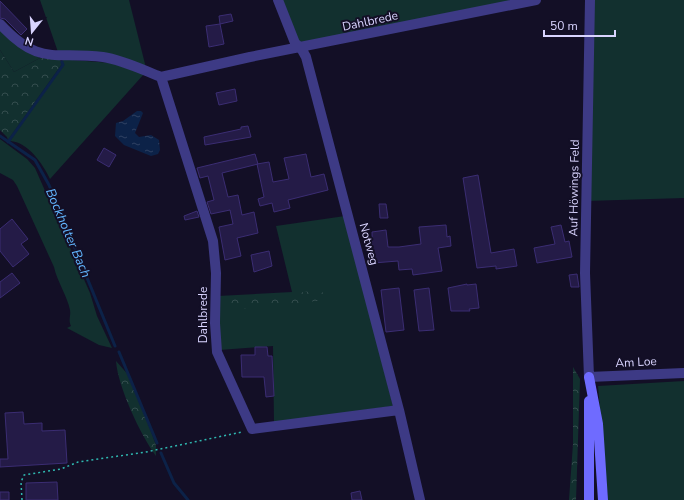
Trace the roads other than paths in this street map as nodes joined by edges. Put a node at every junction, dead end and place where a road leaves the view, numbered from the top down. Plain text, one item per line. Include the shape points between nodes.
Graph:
1 (278, 0) edge
2 (536, 0) edge
3 (590, 0) edge
4 (0, 24) edge
5 (301, 48) junction
6 (161, 77) junction
7 (684, 372) edge
8 (588, 377) junction
9 (399, 410) junction
10 (420, 500) edge
11 (589, 500) edge
12 (603, 500) edge

1 - 5 street, Notweg via 296,43
2 - 5 street, Dahlbrede
3 - 8 street, Auf Höwings Feld via 585,274
4 - 6 street via 20,43 39,53 53,56 103,57
5 - 6 street, Dahlbrede
5 - 9 street, Notweg via 308,65
6 - 9 street, Dahlbrede via 213,241 217,352 252,429
7 - 8 street, Am Loe
8 - 11 main road, Auf Höwings Feld
8 - 12 main road, Auf Höwings Feld via 598,424
9 - 10 street, Notweg

